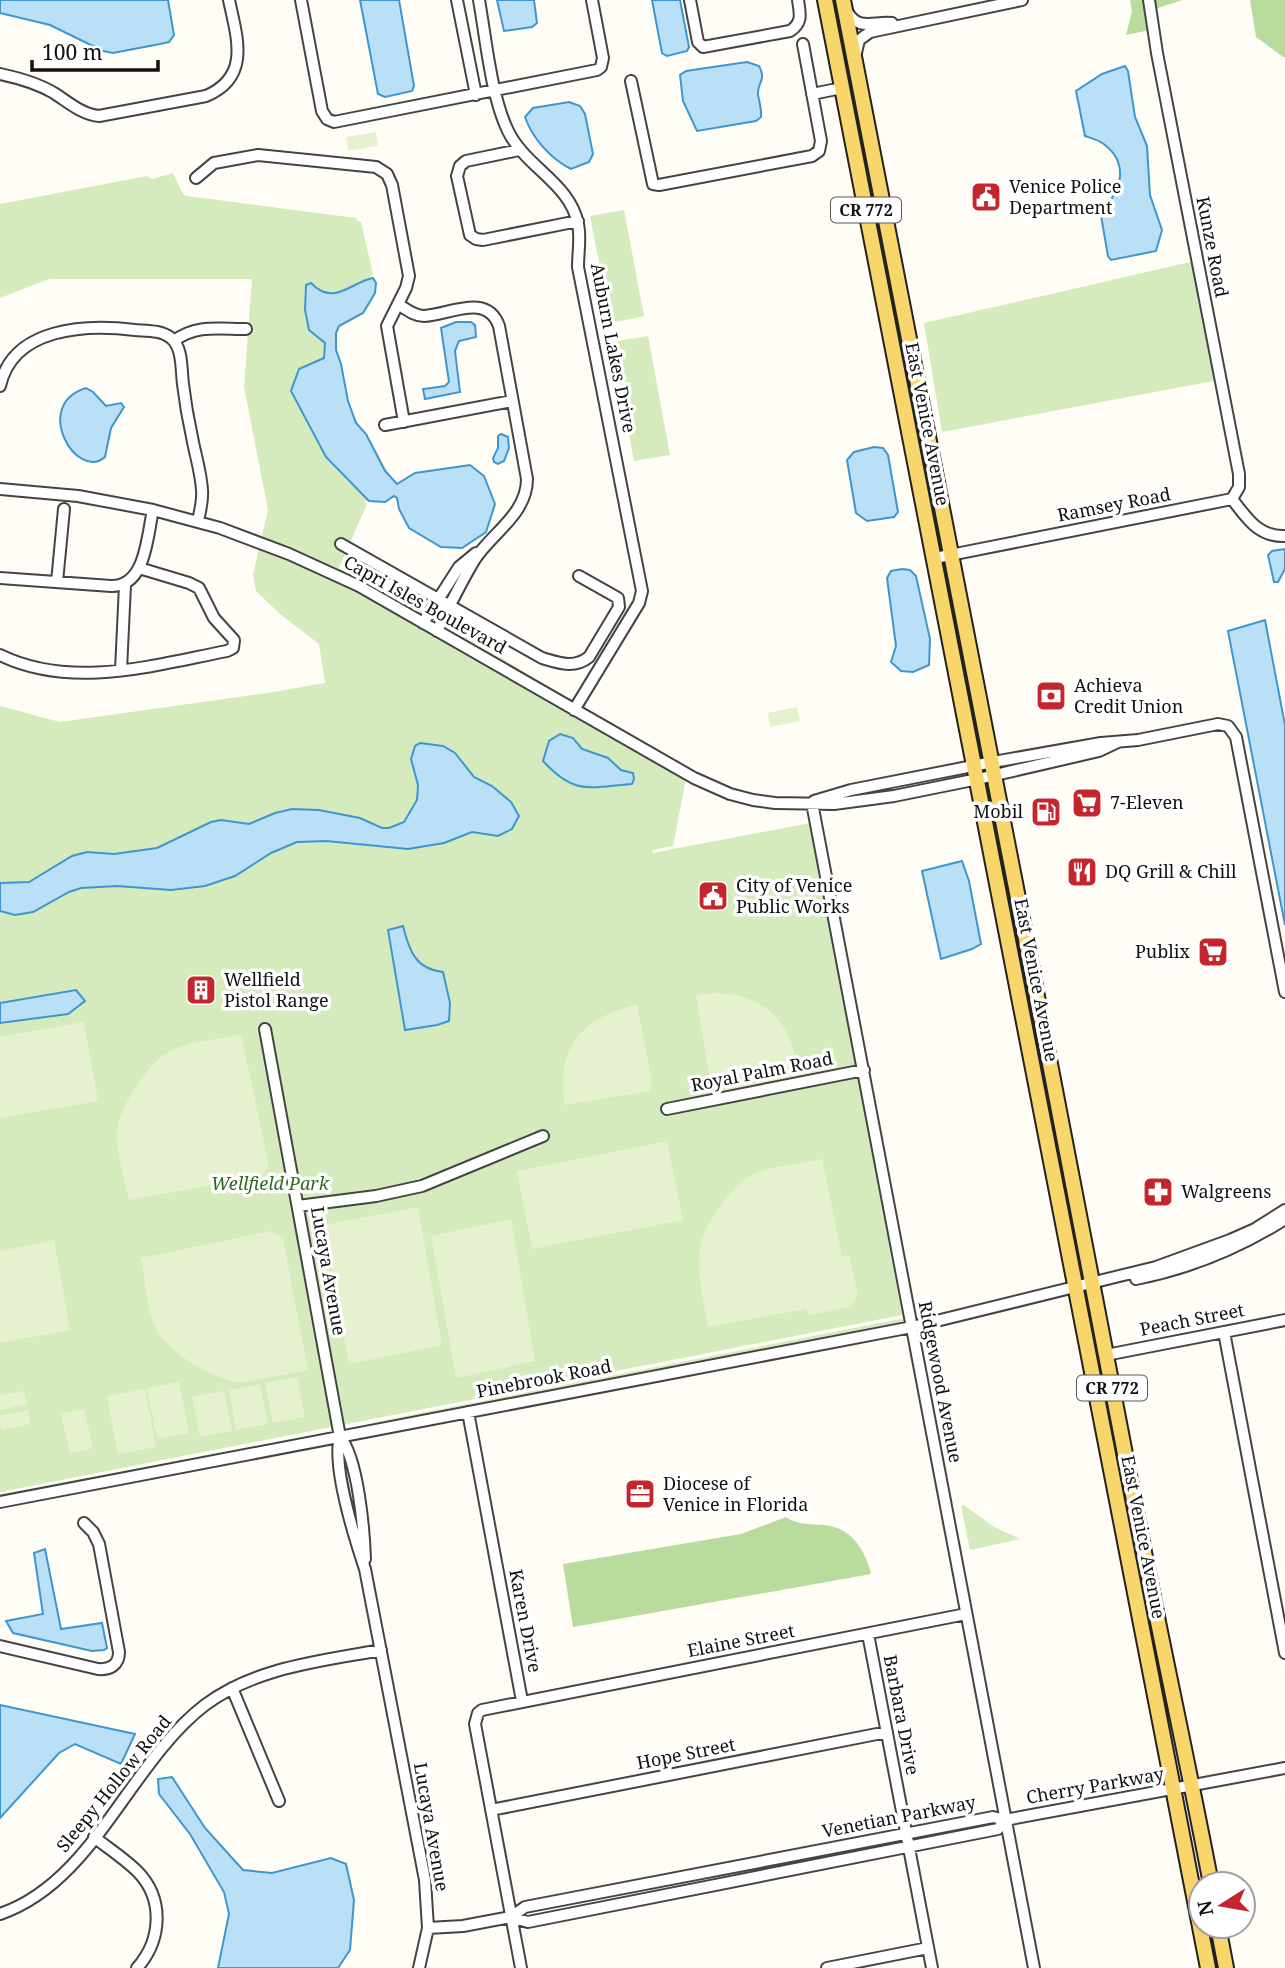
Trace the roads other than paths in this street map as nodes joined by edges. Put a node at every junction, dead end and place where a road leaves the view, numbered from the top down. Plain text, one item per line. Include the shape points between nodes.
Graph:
1 (229, 0) edge
2 (301, 0) edge
3 (457, 0) edge
4 (479, 0) edge
5 (593, 0) edge
6 (690, 0) edge
7 (797, 0) edge
8 (825, 0) edge
9 (1022, 0) edge
10 (1149, 0) edge
11 (844, 3) edge
12 (899, 24) junction
13 (803, 44) dead end
14 (858, 70) junction
15 (0, 74) edge
16 (631, 81) dead end
17 (842, 89) junction
18 (496, 91) junction
19 (812, 94) junction
20 (476, 95) junction
21 (519, 150) junction
22 (196, 178) dead end
23 (578, 221) junction
24 (878, 279) junction
25 (398, 304) junction
26 (246, 330) dead end
27 (174, 341) junction
28 (0, 386) edge
29 (512, 401) junction
30 (925, 419) junction
31 (404, 422) junction
32 (385, 425) dead end
33 (0, 489) edge
34 (1232, 499) junction
35 (64, 509) dead end
36 (153, 510) junction
37 (198, 521) junction
38 (1285, 536) edge
39 (341, 544) dead end
40 (481, 550) junction
41 (952, 555) junction
42 (935, 558) junction
43 (139, 568) junction
44 (579, 576) dead end
45 (0, 578) edge
46 (57, 582) junction
47 (125, 585) junction
48 (438, 599) junction
49 (450, 606) junction
50 (423, 623) junction
51 (437, 631) junction
52 (0, 655) edge
53 (121, 670) junction
54 (574, 710) junction
55 (994, 768) junction
56 (976, 772) junction
57 (812, 803) junction
58 (1009, 942) junction
59 (1285, 992) edge
60 (265, 1030) dead end
61 (1027, 1036) junction
62 (1046, 1043) junction
63 (864, 1070) junction
64 (667, 1109) dead end
65 (1060, 1112) junction
66 (543, 1136) dead end
67 (298, 1206) junction
68 (1285, 1210) edge
69 (1285, 1219) edge
70 (1190, 1260) junction
71 (1092, 1283) junction
72 (1076, 1287) junction
73 (1285, 1320) edge
74 (912, 1327) junction
75 (1224, 1332) junction
76 (1105, 1354) junction
77 (468, 1412) junction
78 (340, 1437) junction
79 (0, 1502) edge
80 (84, 1523) dead end
81 (966, 1614) junction
82 (868, 1634) junction
83 (0, 1646) edge
84 (381, 1650) junction
85 (1285, 1653) edge
86 (232, 1688) junction
87 (522, 1701) junction
88 (887, 1732) junction
89 (1285, 1768) edge
90 (1192, 1787) junction
91 (1174, 1790) junction
92 (279, 1801) dead end
93 (491, 1810) junction
94 (1005, 1821) junction
95 (906, 1833) junction
96 (94, 1837) junction
97 (909, 1846) junction
98 (774, 1859) junction
99 (1208, 1870) edge
100 (777, 1872) junction
101 (649, 1883) junction
102 (652, 1897) junction
103 (0, 1914) edge
104 (511, 1917) junction
105 (428, 1928) junction
106 (1221, 1940) edge
107 (928, 1948) junction
108 (138, 1968) edge
109 (419, 1968) edge
110 (521, 1968) edge
111 (827, 1968) edge
112 (932, 1968) edge
113 (1034, 1968) edge
114 (1208, 1968) edge
115 (1226, 1968) edge

1 - 15 street via 238,47 236,65 227,82 206,96 99,116 83,112 42,86
2 - 20 street via 322,111 330,121
3 - 20 street
4 - 18 street, Auburn Lakes Drive
5 - 18 street via 603,58 599,69
6 - 7 street via 698,42 704,47 790,31 800,20
8 - 17 main road, East Venice Avenue / CR 772
9 - 12 street
10 - 34 street, Kunze Road via 1239,474 1238,492
11 - 12 street via 850,18 859,24
11 - 14 main road, East Venice Avenue / CR 772
12 - 14 street via 862,37 856,50
13 - 19 street
14 - 30 main road, East Venice Avenue / CR 772
16 - 19 street via 650,179 655,185 816,154 821,141
17 - 19 street
17 - 24 main road, East Venice Avenue / CR 772
18 - 20 street
18 - 21 street, Auburn Lakes Drive
21 - 23 street, Auburn Lakes Drive via 561,190
21 - 23 street via 466,161 459,168 470,235 483,240
22 - 25 street via 214,163 258,155 382,169 393,185 409,271
23 - 54 street, Auburn Lakes Drive via 580,275 642,595
24 - 30 main road via 892,295 910,381
24 - 42 main road, East Venice Avenue / CR 772
25 - 29 street via 420,316 477,307 493,314
25 - 31 street via 387,333
26 - 27 street via 202,328
27 - 28 street via 162,333 112,328 50,335 21,349 9,362
27 - 37 street via 202,483
29 - 31 street
29 - 40 street via 527,486 515,513
30 - 41 main road, East Venice Avenue / CR 772
31 - 32 street
33 - 36 street, Capri Isles Boulevard via 96,498
34 - 38 street via 1257,529 1270,536
34 - 41 street, Ramsey Road
35 - 46 street
36 - 37 street, Capri Isles Boulevard
36 - 43 street
37 - 50 street, Capri Isles Boulevard via 337,574
39 - 48 street
40 - 48 street via 459,567
40 - 49 street
41 - 42 street, Ramsey Road
41 - 55 main road, East Venice Avenue / CR 772
42 - 56 main road, East Venice Avenue / CR 772
43 - 47 street
43 - 53 street via 199,588 214,618 235,644 227,652
44 - 49 street via 620,603 582,663 542,658
45 - 46 street
46 - 47 street
47 - 53 street
48 - 49 street
48 - 50 street
49 - 51 street
50 - 51 street, Capri Isles Boulevard
51 - 54 street, Capri Isles Boulevard
52 - 53 street via 62,672
54 - 57 street, Capri Isles Boulevard via 730,794 775,803
55 - 56 street, Capri Isles Boulevard
55 - 59 street, Capri Isles Boulevard via 1099,751 1118,742 1218,724 1228,726 1233,730
55 - 62 main road, East Venice Avenue / CR 772
56 - 57 street, Capri Isles Boulevard via 851,790
56 - 58 main road, East Venice Avenue / CR 772
57 - 63 street, Ridgewood Avenue
58 - 61 main road, East Venice Avenue / CR 772
58 - 62 main road via 1019,961 1032,1027
60 - 67 street, Lucaya Avenue
61 - 65 main road
61 - 72 main road, East Venice Avenue / CR 772
62 - 65 main road, East Venice Avenue / CR 772
63 - 64 street, Royal Palm Road
63 - 74 street, Ridgewood Avenue
65 - 71 main road, East Venice Avenue / CR 772
66 - 67 street via 422,1186
67 - 78 street, Lucaya Avenue
68 - 70 street, Pinebrook Road
69 - 70 street, Pinebrook Road via 1244,1245
70 - 71 street, Pinebrook Road via 1114,1283
71 - 72 street, Pinebrook Road
71 - 76 main road, East Venice Avenue / CR 772
72 - 74 street, Pinebrook Road
72 - 91 main road, East Venice Avenue / CR 772
73 - 75 street, Peach Street
74 - 77 street, Pinebrook Road
74 - 81 street, Ridgewood Avenue
75 - 76 street, Peach Street
75 - 85 street
76 - 90 main road, East Venice Avenue / CR 772
77 - 78 street, Pinebrook Road
77 - 87 street, Karen Drive
78 - 79 street, Pinebrook Road
78 - 84 street, Lucaya Avenue via 352,1464
80 - 83 street via 99,1544 119,1652 116,1664 98,1669
81 - 82 street, Elaine Street
81 - 94 street, Ridgewood Avenue
82 - 87 street, Elaine Street
82 - 88 street, Barbara Drive
84 - 86 street, Sleepy Hollow Road via 288,1667
84 - 105 street, Lucaya Avenue via 425,1880
86 - 92 street
86 - 96 street, Sleepy Hollow Road via 181,1728
87 - 93 street via 486,1708 476,1718
88 - 93 street, Hope Street
88 - 95 street, Barbara Drive
89 - 90 street, Cherry Parkway
90 - 91 street, Cherry Parkway
90 - 99 main road, East Venice Avenue / CR 772
91 - 94 street, Cherry Parkway
91 - 114 main road, East Venice Avenue / CR 772
93 - 104 street
94 - 95 street, Venetian Parkway via 993,1817
94 - 97 street, Venetian Parkway via 998,1829
94 - 113 street, Ridgewood Avenue
95 - 97 street, Barbara Drive
95 - 98 street, Venetian Parkway
96 - 103 street, Sleepy Hollow Road via 55,1884 35,1899
96 - 108 street via 136,1870 153,1896 156,1931
97 - 100 street, Venetian Parkway
97 - 107 street, Barbara Drive
98 - 100 street
98 - 101 street, Venetian Parkway
100 - 102 street, Venetian Parkway
101 - 102 street
101 - 104 street, Venetian Parkway via 526,1907
102 - 104 street, Venetian Parkway via 528,1922
104 - 105 street, Venetian Parkway
104 - 110 street
105 - 109 street, Lucaya Avenue
106 - 115 main road
107 - 111 street
107 - 112 street, Barbara Drive

